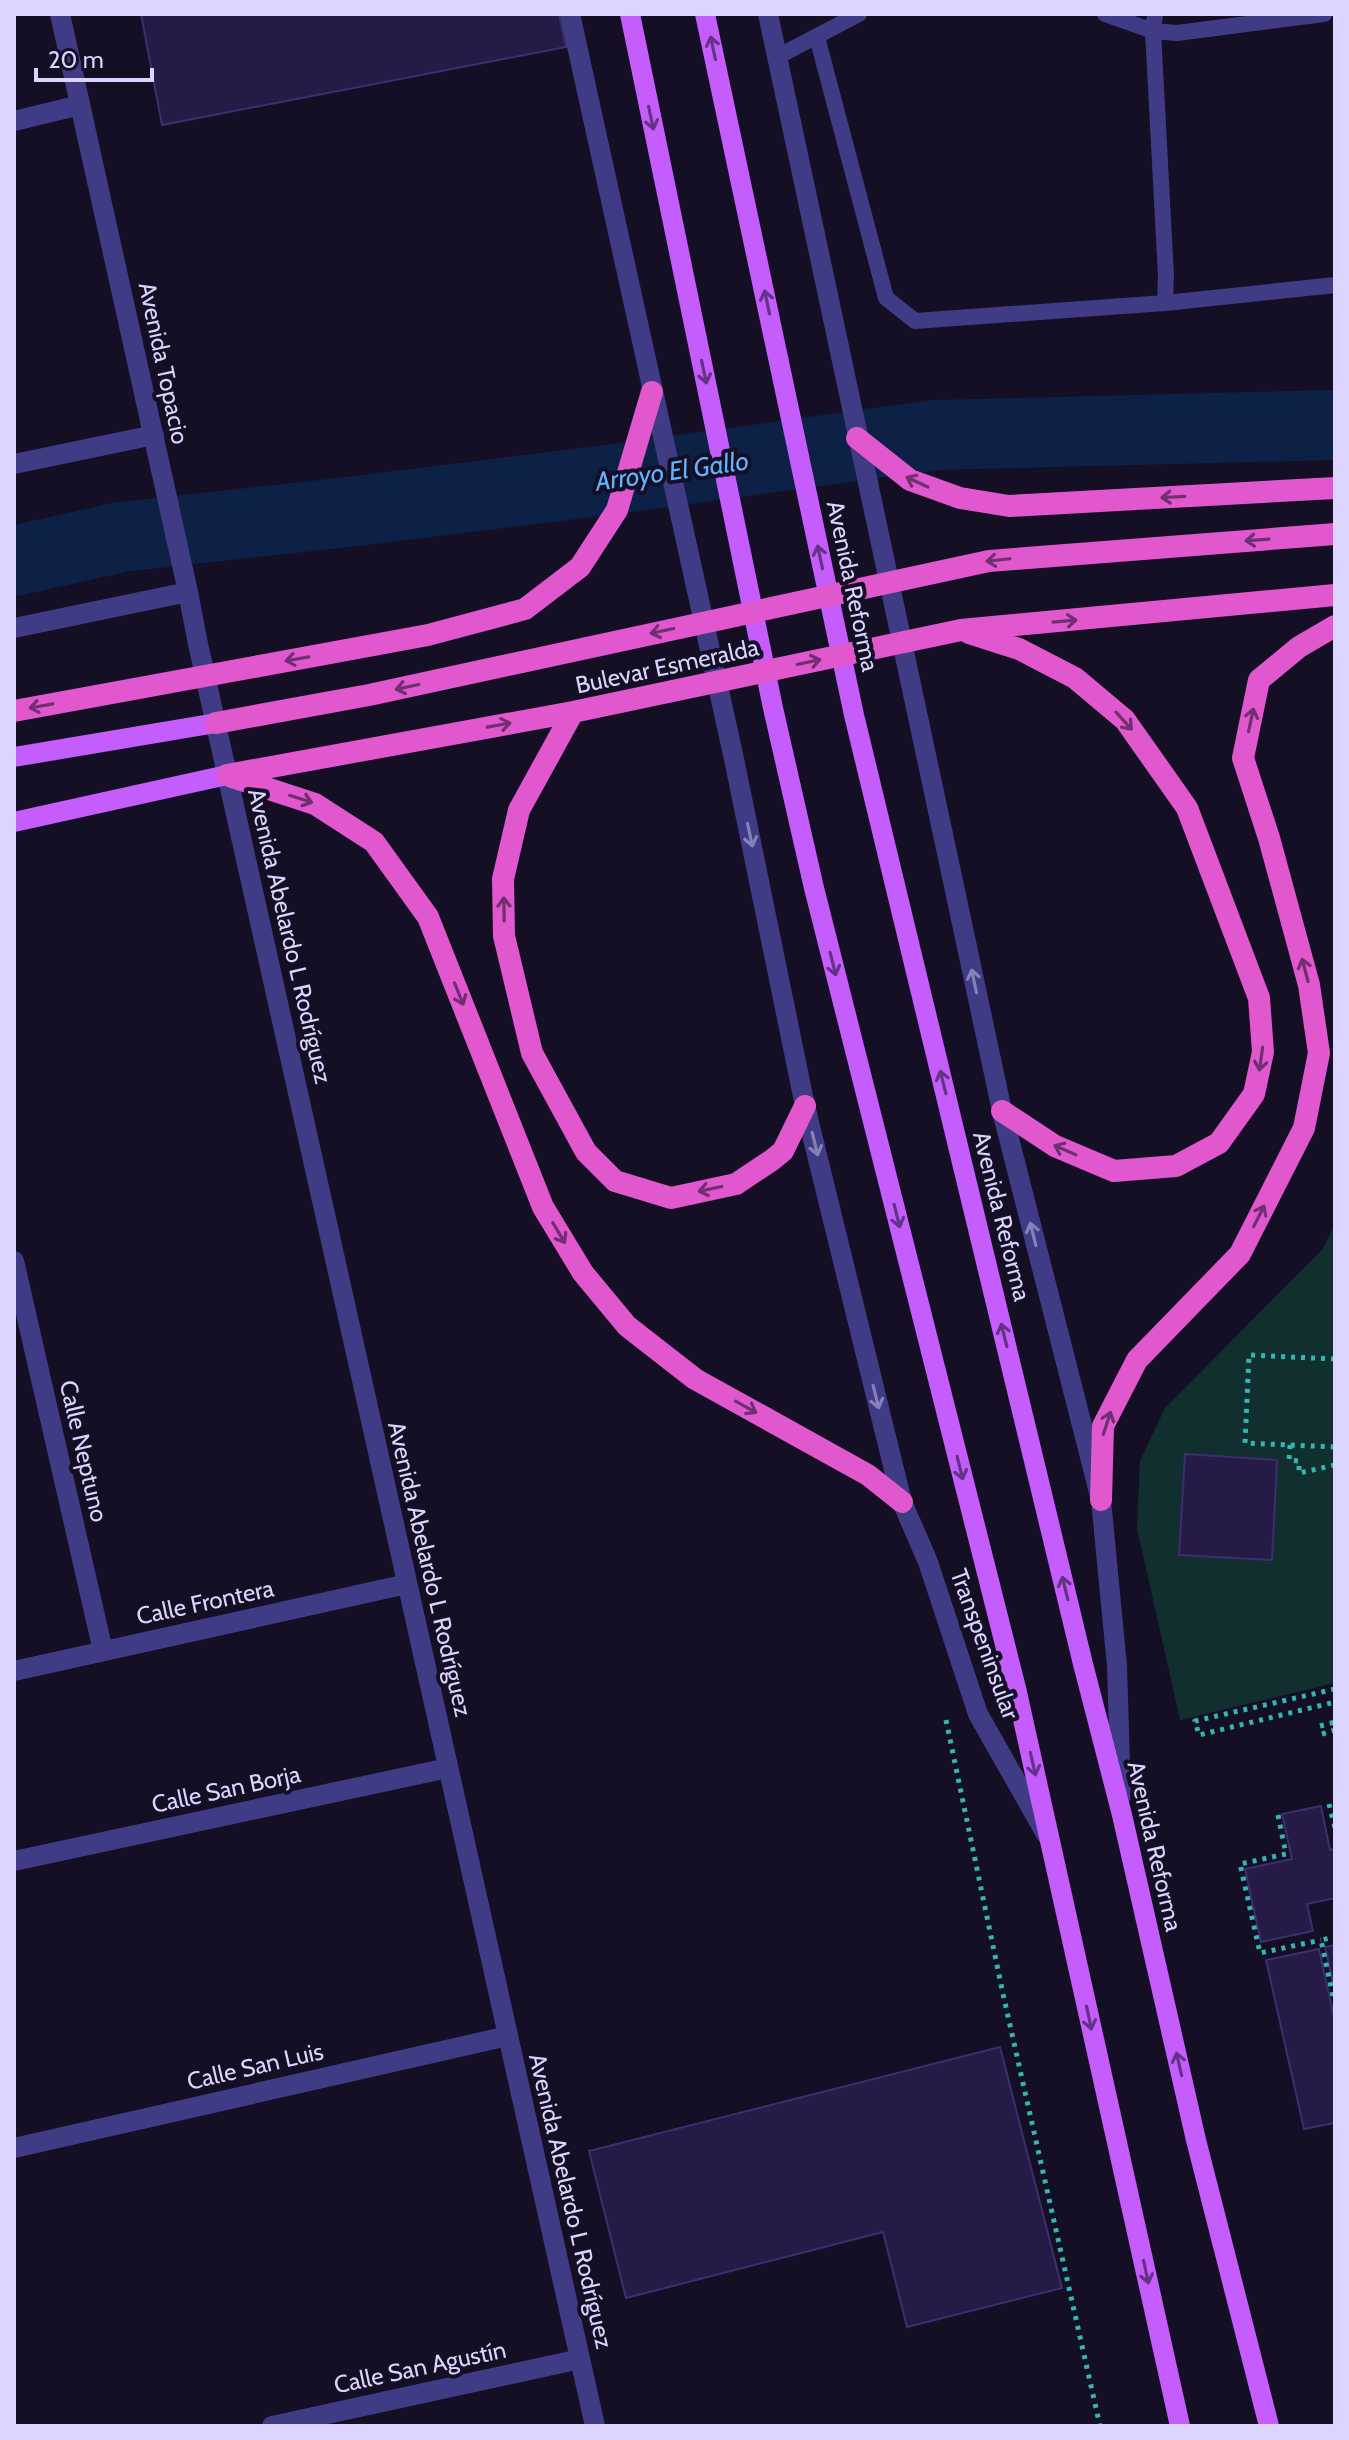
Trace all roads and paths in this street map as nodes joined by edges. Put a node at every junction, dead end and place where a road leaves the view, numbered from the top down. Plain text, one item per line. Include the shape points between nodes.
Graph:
1 (60, 14) edge
2 (570, 14) edge
3 (630, 14) edge
4 (705, 14) edge
5 (768, 14) edge
6 (859, 14) edge
7 (1105, 14) edge
8 (1324, 14) edge
9 (1154, 23) edge
10 (817, 37) junction
11 (777, 57) junction
12 (80, 105) junction
13 (14, 121) edge
14 (1335, 285) edge
15 (1165, 303) junction
16 (652, 392) junction
17 (154, 437) junction
18 (857, 438) junction
19 (14, 464) edge
20 (1335, 488) edge
21 (1335, 534) edge
22 (188, 592) junction
23 (1335, 595) edge
24 (1335, 626) edge
25 (14, 628) edge
26 (961, 630) junction
27 (14, 711) edge
28 (573, 712) junction
29 (216, 723) junction
30 (14, 757) edge
31 (227, 775) junction
32 (14, 822) edge
33 (805, 1106) junction
34 (1002, 1111) junction
35 (14, 1261) edge
36 (1335, 1359) edge
37 (1290, 1445) junction
38 (1335, 1447) edge
39 (1335, 1465) edge
40 (1101, 1500) junction
41 (902, 1502) junction
42 (407, 1584) junction
43 (103, 1651) junction
44 (14, 1671) edge
45 (1335, 1689) edge
46 (1335, 1702) edge
47 (948, 1707) dead end
48 (1335, 1722) edge
49 (1320, 1726) dead end
50 (1335, 1730) edge
51 (1322, 1734) dead end
52 (448, 1768) junction
53 (1329, 1804) dead end
54 (1122, 1815) junction
55 (1278, 1815) dead end
56 (1335, 1828) edge
57 (1051, 1843) junction
58 (14, 1861) edge
59 (1335, 1937) edge
60 (1321, 1940) junction
61 (1333, 1996) dead end
62 (508, 2036) junction
63 (14, 2148) edge
64 (580, 2359) junction
65 (272, 2426) edge
66 (595, 2426) edge
67 (1100, 2426) edge
68 (1180, 2426) edge
69 (1269, 2426) edge

1 - 12 street, Avenida Topacio
2 - 16 street, Transpeninsular
3 -> 57 main road via 814,888
54 -> 4 main road, Avenida Reforma via 854,715
5 - 11 street
6 - 10 lane
7 - 9 lane
8 - 9 lane via 1177,33
9 - 15 lane
10 - 11 lane
10 - 15 lane via 886,298 915,321
11 - 18 street
12 - 13 street
12 - 17 street, Avenida Topacio
14 - 15 lane
16 -> 27 highway via 617,510 580,567 525,609 428,635
16 -> 33 street, Transpeninsular
17 - 19 street
17 - 22 street, Avenida Topacio
20 -> 18 highway via 1009,506 960,498 910,480
34 -> 18 street
21 -> 29 highway, Bulevar Esmeralda via 989,561
22 - 25 street
22 - 29 street, Avenida Topacio
26 -> 23 highway, Bulevar Esmeralda
40 -> 24 highway via 1103,1426 1137,1360 1240,1254 1304,1128 1319,1053 1309,985 1243,758 1259,680
28 -> 26 highway, Bulevar Esmeralda
26 -> 34 highway via 1019,649 1075,678 1125,720 1187,808 1259,998 1263,1052 1254,1094 1219,1143 1176,1166 1114,1171 1055,1146
31 -> 28 highway, Bulevar Esmeralda
33 -> 28 highway via 783,1151 772,1160 736,1184 671,1198 615,1181 586,1152 532,1053 504,936 503,879 519,810
29 - 30 main road, Bulevar Esmeralda
29 - 31 street, Avenida Abelardo L Rodríguez
31 - 32 main road, Bulevar Esmeralda
31 -> 41 highway via 315,804 374,842 428,917 543,1207 583,1273 627,1326 695,1379 868,1475
31 - 42 street, Avenida Abelardo L Rodríguez
33 -> 41 street, Transpeninsular
40 -> 34 street
35 - 43 street, Calle Neptuno
36 - 37 path via 1249,1355 1245,1443
37 - 38 path
37 - 39 path via 1289,1460 1299,1461 1299,1473
40 - 54 street via 1117,1666
41 - 57 street, Transpeninsular via 928,1562 978,1714
42 - 43 street, Calle Frontera
42 - 52 street, Avenida Abelardo L Rodríguez
43 - 44 street, Calle Frontera
45 - 46 path via 1195,1721 1199,1735
47 - 67 path via 960,1795
48 - 49 path
50 - 51 path
52 - 58 street, Calle San Borja
52 - 62 street, Avenida Abelardo L Rodríguez
53 - 56 path
69 -> 54 main road, Avenida Reforma via 1196,2140
55 - 60 path via 1286,1854 1240,1864 1260,1953
57 -> 68 main road
59 - 60 path
60 - 61 path
62 - 63 street, Calle San Luis
62 - 64 street, Avenida Abelardo L Rodríguez
64 - 65 street, Calle San Agustín
64 - 66 street, Avenida Abelardo L Rodríguez

